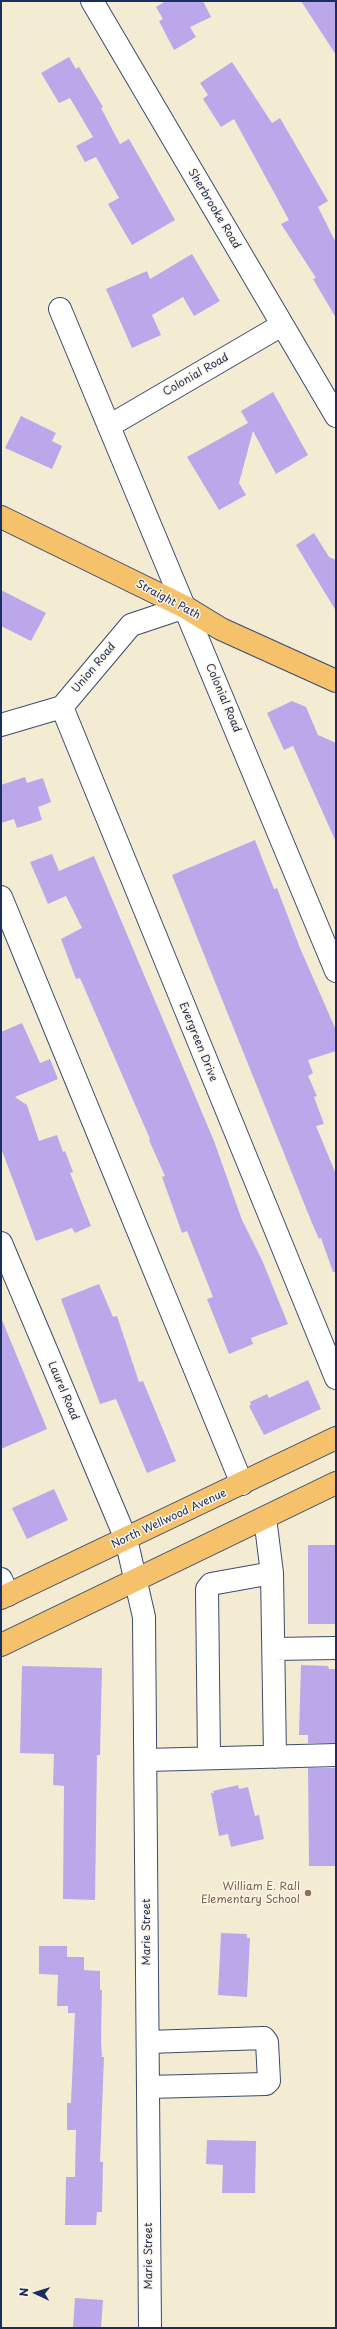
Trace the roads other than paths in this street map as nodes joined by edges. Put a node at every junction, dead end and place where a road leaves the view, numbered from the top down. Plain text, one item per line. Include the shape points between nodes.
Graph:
1 (92, 1) edge
2 (60, 308) dead end
3 (282, 325) junction
4 (336, 416) edge
5 (109, 426) junction
6 (1, 517) edge
7 (185, 607) junction
8 (336, 681) edge
9 (62, 706) junction
10 (1, 725) edge
11 (1, 897) edge
12 (336, 971) edge
13 (1, 1243) edge
14 (336, 1378) edge
15 (336, 1438) edge
16 (336, 1483) edge
17 (242, 1484) junction
18 (265, 1518) junction
19 (126, 1539) junction
20 (272, 1573) junction
21 (135, 1580) junction
22 (3, 1591) edge
23 (1, 1645) edge
24 (336, 1648) edge
25 (274, 1649) junction
26 (336, 1755) edge
27 (275, 1757) junction
28 (209, 1758) junction
29 (146, 1760) junction
30 (148, 2042) junction
31 (148, 2087) junction
32 (150, 2328) edge

1 - 3 street, Sherbrooke Road
2 - 5 street, Colonial Road
3 - 4 street, Sherbrooke Road
3 - 5 street, Colonial Road
5 - 7 street, Colonial Road
6 - 7 main road, Straight Path
7 - 8 main road, Straight Path via 221,629
7 - 9 street, Union Road via 131,625
7 - 12 street, Colonial Road
9 - 10 street
9 - 14 street, Evergreen Drive
11 - 17 street
13 - 19 street, Laurel Road
15 - 17 main road, North Wellwood Avenue
16 - 18 main road
17 - 19 main road, North Wellwood Avenue
18 - 20 street
18 - 21 main road
19 - 21 street, Marie Street
19 - 22 main road, North Wellwood Avenue
20 - 25 street
20 - 28 street via 211,1584 207,1589
21 - 23 main road
21 - 29 street, Marie Street via 144,1617
24 - 25 street
25 - 27 street
26 - 27 street
27 - 28 street
28 - 29 street
29 - 30 street, Marie Street
30 - 31 street, Marie Street
30 - 31 street via 264,2038 267,2042 269,2081 266,2084
31 - 32 street, Marie Street

